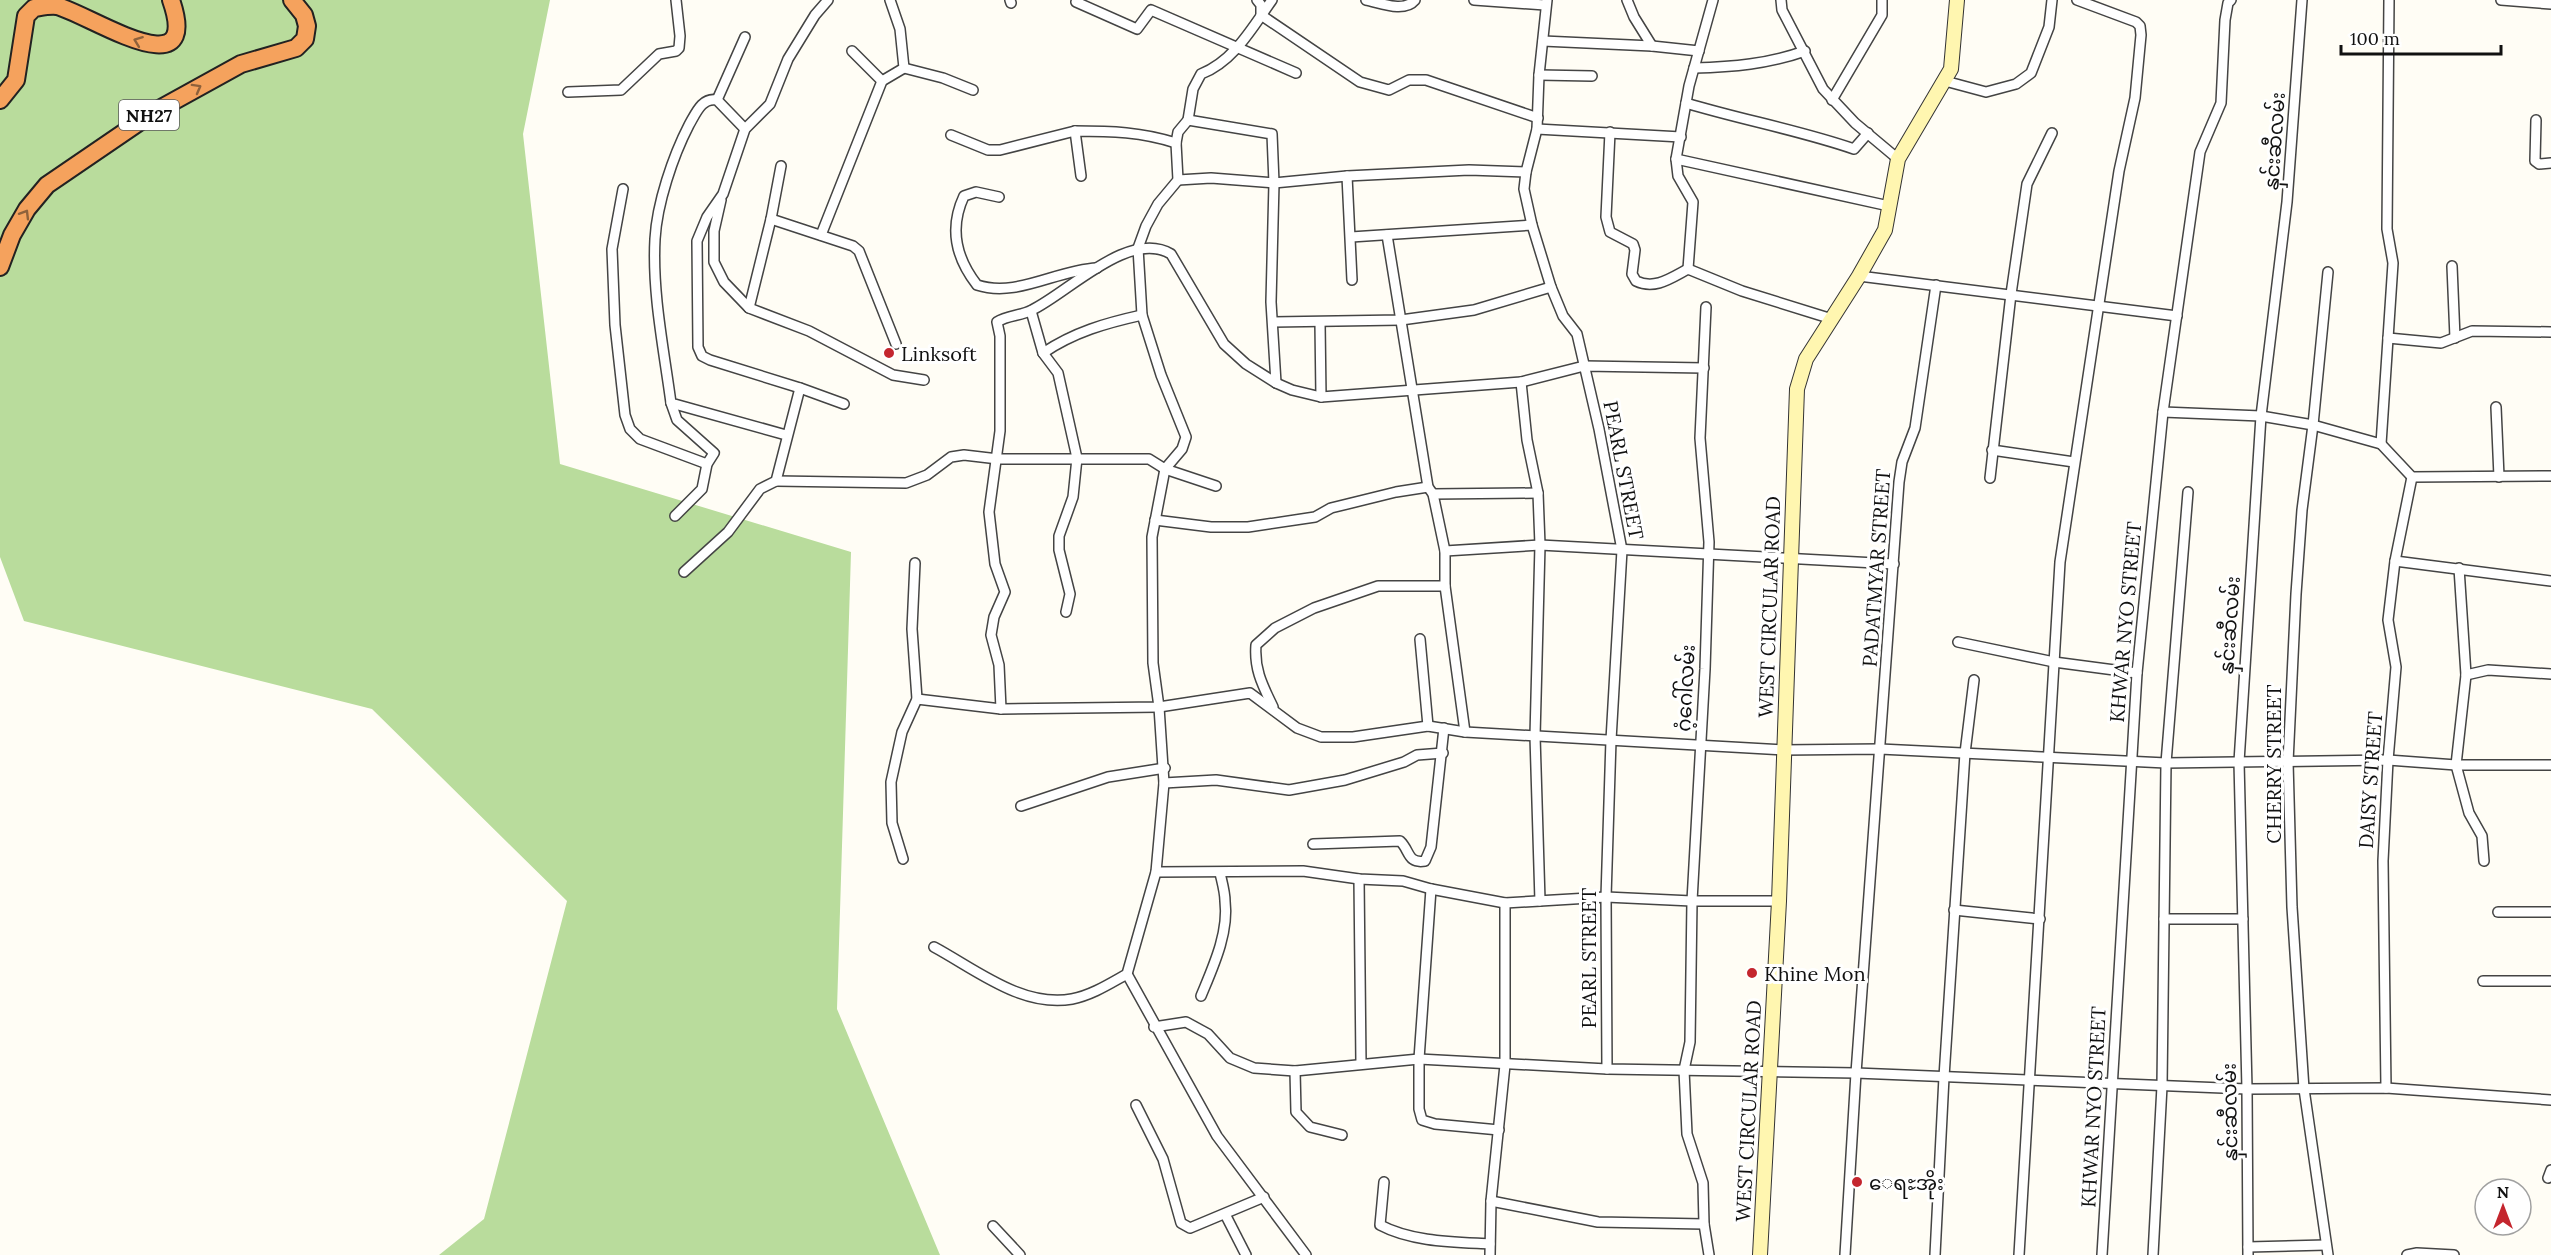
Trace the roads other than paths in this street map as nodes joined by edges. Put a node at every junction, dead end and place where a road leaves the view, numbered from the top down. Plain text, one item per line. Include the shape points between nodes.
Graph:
1 (171, 0) edge
2 (292, 0) edge
3 (675, 0) edge
4 (828, 0) edge
5 (890, 0) edge
6 (1257, 0) edge
7 (1272, 0) edge
8 (1366, 0) edge
9 (1415, 0) edge
10 (1474, 0) edge
11 (1627, 0) edge
12 (1713, 0) edge
13 (1781, 0) edge
14 (1882, 0) edge
15 (1957, 0) edge
16 (2052, 0) edge
17 (2077, 0) edge
18 (2231, 0) edge
19 (2302, 0) edge
20 (2389, 0) edge
21 (2501, 0) edge
22 (1076, 2) dead end
23 (1546, 3) edge
24 (2551, 4) edge
25 (1261, 15) junction
26 (745, 38) dead end
27 (1543, 41) junction
28 (1652, 46) junction
29 (1237, 48) junction
30 (852, 51) dead end
31 (1699, 51) junction
32 (1805, 51) junction
33 (904, 68) junction
34 (1694, 69) junction
35 (1296, 74) dead end
36 (1539, 75) junction
37 (1592, 76) dead end
38 (882, 81) junction
39 (1945, 81) junction
40 (973, 90) dead end
41 (568, 92) dead end
42 (1832, 99) junction
43 (0, 100) edge
44 (717, 100) junction
45 (1686, 103) junction
46 (1538, 118) junction
47 (1188, 120) junction
48 (2536, 120) dead end
49 (745, 129) junction
50 (1537, 129) junction
51 (1075, 131) junction
52 (1610, 132) junction
53 (1868, 133) junction
54 (2052, 133) dead end
55 (951, 135) dead end
56 (1681, 137) junction
57 (1176, 143) junction
58 (1676, 159) junction
59 (1898, 159) junction
60 (2551, 163) edge
61 (781, 166) dead end
62 (1526, 172) junction
63 (1081, 176) dead end
64 (1347, 176) junction
65 (1178, 180) junction
66 (1274, 183) junction
67 (623, 189) dead end
68 (723, 194) junction
69 (999, 197) dead end
70 (1889, 206) junction
71 (771, 219) junction
72 (1532, 225) junction
73 (821, 235) junction
74 (1387, 235) junction
75 (1351, 237) junction
76 (1138, 248) junction
77 (2452, 266) dead end
78 (0, 267) edge
79 (1099, 268) junction
80 (1688, 270) junction
81 (2328, 272) dead end
82 (1859, 276) junction
83 (1352, 280) dead end
84 (1936, 285) junction
85 (1551, 287) junction
86 (2011, 294) junction
87 (2098, 304) junction
88 (1706, 308) dead end
89 (749, 309) junction
90 (1031, 311) junction
91 (1142, 315) junction
92 (2177, 316) junction
93 (1832, 319) junction
94 (1401, 320) junction
95 (1273, 322) junction
96 (1320, 323) junction
97 (2551, 332) edge
98 (2388, 338) junction
99 (2455, 338) junction
100 (896, 344) dead end
101 (1042, 353) junction
102 (1584, 366) junction
103 (1704, 368) junction
104 (924, 380) dead end
105 (1521, 382) junction
106 (1276, 383) junction
107 (800, 388) junction
108 (1411, 391) junction
109 (1321, 397) junction
110 (671, 404) junction
111 (844, 404) dead end
112 (2496, 407) dead end
113 (2163, 412) junction
114 (2261, 416) junction
115 (2313, 425) junction
116 (786, 435) junction
117 (2381, 444) junction
118 (1992, 450) junction
119 (1077, 458) junction
120 (998, 459) junction
121 (2074, 462) junction
122 (707, 464) junction
123 (1165, 469) junction
124 (2551, 476) edge
125 (2412, 477) junction
126 (2499, 477) junction
127 (1990, 478) dead end
128 (776, 481) junction
129 (1216, 486) dead end
130 (1430, 490) junction
131 (2188, 492) dead end
132 (1538, 493) junction
133 (675, 516) dead end
134 (1155, 520) junction
135 (1540, 545) junction
136 (1622, 550) junction
137 (1445, 551) junction
138 (1708, 553) junction
139 (1791, 558) junction
140 (2395, 561) junction
141 (915, 563) dead end
142 (1894, 564) junction
143 (2459, 568) junction
144 (684, 572) dead end
145 (2551, 581) edge
146 (1445, 586) junction
147 (1066, 612) dead end
148 (1420, 639) dead end
149 (1958, 642) dead end
150 (2054, 662) junction
151 (2137, 673) junction
152 (2551, 674) edge
153 (2466, 675) junction
154 (1974, 680) dead end
155 (917, 699) junction
156 (1159, 707) junction
157 (1001, 709) junction
158 (1274, 709) junction
159 (1428, 726) junction
160 (1444, 728) junction
161 (1465, 732) junction
162 (1535, 736) junction
163 (1611, 740) junction
164 (1699, 745) junction
165 (1880, 749) junction
166 (1783, 750) junction
167 (1443, 753) junction
168 (1965, 753) junction
169 (2050, 756) junction
170 (2388, 760) junction
171 (2131, 761) junction
172 (2239, 762) junction
173 (2288, 762) junction
174 (2166, 763) junction
175 (2456, 765) junction
176 (2551, 765) edge
177 (1165, 768) junction
178 (1164, 783) junction
179 (1020, 806) dead end
180 (1313, 844) dead end
181 (903, 859) dead end
182 (2484, 861) dead end
183 (1156, 872) junction
184 (1220, 873) junction
185 (1359, 879) junction
186 (1431, 889) junction
187 (1606, 897) junction
188 (1540, 901) junction
189 (1692, 901) junction
190 (1779, 901) junction
191 (1505, 903) junction
192 (1954, 910) junction
193 (2498, 912) dead end
194 (2551, 912) edge
195 (2040, 919) junction
196 (2243, 919) junction
197 (2164, 920) junction
198 (934, 946) dead end
199 (1127, 974) junction
200 (2483, 981) dead end
201 (2551, 981) edge
202 (1201, 996) dead end
203 (1154, 1026) junction
204 (1419, 1059) junction
205 (1360, 1064) junction
206 (1505, 1065) junction
207 (1607, 1069) junction
208 (1684, 1070) junction
209 (1295, 1071) junction
210 (1770, 1071) junction
211 (1856, 1073) junction
212 (1944, 1077) junction
213 (2030, 1079) junction
214 (2113, 1083) junction
215 (2162, 1086) junction
216 (2386, 1088) junction
217 (2247, 1089) junction
218 (2304, 1089) junction
219 (2551, 1100) edge
220 (1136, 1105) dead end
221 (1498, 1130) junction
222 (1342, 1135) dead end
223 (1384, 1182) dead end
224 (1264, 1197) junction
225 (1491, 1201) junction
226 (1225, 1214) junction
227 (1704, 1224) junction
228 (993, 1226) dead end
229 (1490, 1244) junction
230 (2326, 1245) junction
231 (2248, 1251) edge
232 (1020, 1255) edge
233 (1246, 1255) edge
234 (1306, 1255) edge
235 (1490, 1255) edge
236 (1710, 1255) edge
237 (1760, 1255) edge
238 (1845, 1255) edge
239 (1935, 1255) edge
240 (2019, 1255) edge
241 (2102, 1255) edge
242 (2153, 1255) edge
243 (2328, 1255) edge
244 (2407, 1255) edge
245 (2454, 1255) edge

1 -> 43 highway via 179,30 166,44 146,44 55,6 34,8 26,16 16,80
78 -> 2 highway, NH27 via 12,235 47,185 154,112 231,69 297,48 305,39 307,27 304,15
3 - 41 street via 681,36 676,51 659,54 621,90
4 - 49 street via 788,59 770,104
5 - 33 street via 900,29
6 - 25 street
7 - 25 street
8 - 9 street via 1406,6
10 - 23 street
11 - 28 street
12 - 31 street
13 - 32 street via 1782,10
14 - 42 street via 1882,15
15 - 39 street, WEST CIRCULAR ROAD via 1951,69
16 - 39 street via 2049,27 2031,74 2016,84 1986,92
17 - 87 street via 2136,22 2141,35 2135,98
18 - 92 street, KHWAR NYO STREET via 2225,20 2221,103 2200,152
19 - 114 street, နှင်းဆီလမ်း via 2287,202
20 - 98 street via 2387,229 2393,263
21 - 24 street
22 - 29 street via 1137,29 1151,10
23 - 27 street, PEARL STREET
25 - 29 street
25 - 46 street via 1367,85 1389,90 1409,80 1426,80
26 - 44 street
27 - 28 street
27 - 36 street, PEARL STREET
28 - 31 street
29 - 35 street
29 - 47 street via 1216,68 1201,74 1193,88
30 - 38 street
31 - 34 street
32 - 34 street via 1773,62
32 - 42 street
33 - 38 street
33 - 40 street
34 - 45 street
36 - 37 street
36 - 46 street, PEARL STREET
38 - 73 street
39 - 59 street, WEST CIRCULAR ROAD
42 - 53 street
44 - 49 street
44 - 110 street via 700,106 684,135 666,184 655,238 656,288
45 - 53 street via 1854,149
45 - 56 street
46 - 50 street, PEARL STREET
47 - 57 street via 1178,132
47 - 66 street via 1272,134
48 - 60 street via 2535,161
49 - 68 street
50 - 52 street
50 - 62 street, PEARL STREET
51 - 55 street via 1000,150 988,150
51 - 57 street via 1123,130
51 - 63 street
52 - 56 street
52 - 80 street via 1606,217 1610,232 1633,244 1632,274 1636,281 1653,285
53 - 59 street
54 - 86 street via 2027,184
56 - 58 street
57 - 65 street
58 - 70 street
58 - 80 street via 1678,176 1693,202
59 - 70 street, WEST CIRCULAR ROAD
61 - 71 street
62 - 64 street via 1469,170
62 - 72 street, PEARL STREET via 1524,189
64 - 66 street
64 - 75 street
65 - 66 street via 1211,178
65 - 76 street via 1158,204
66 - 95 street
67 - 122 street via 612,249 625,415 630,429 640,439
68 - 89 street via 714,231 714,262 723,282
68 - 107 street via 697,241 698,347 702,356 711,360
69 - 79 street via 976,192 964,196 959,207 954,233 959,256 977,285 993,290
70 - 82 street, WEST CIRCULAR ROAD via 1885,230
71 - 73 street
71 - 89 street
72 - 74 street
72 - 85 street, PEARL STREET
73 - 100 street via 859,251
74 - 75 street
74 - 94 street
75 - 83 street
76 - 79 street
76 - 91 street
76 - 106 street via 1161,248 1171,254 1224,344
77 - 99 street
79 - 90 street
80 - 93 street
81 - 115 street, CHERRY STREET
82 - 84 street
82 - 93 street, WEST CIRCULAR ROAD
84 - 86 street
84 - 142 street, PADATMYAR STREET via 1915,428 1902,462
85 - 94 street via 1474,310
85 - 102 street, PEARL STREET via 1563,316 1577,334
86 - 87 street
86 - 118 street
87 - 92 street
87 - 121 street
88 - 103 street, ဂံ့ဂေါ်လမ်း
89 - 104 street via 809,331 892,375
90 - 101 street
90 - 120 street via 997,322 1001,388
91 - 101 street via 1083,330
91 - 123 street via 1186,437 1182,449
92 - 113 street, KHWAR NYO STREET
93 - 139 street, WEST CIRCULAR ROAD via 1806,359 1797,389
94 - 96 street
94 - 108 street
95 - 96 street
95 - 106 street
96 - 109 street
97 - 99 street via 2472,331
98 - 99 street via 2441,343
98 - 117 street
101 - 119 street via 1058,373
102 - 103 street
102 - 105 street
102 - 136 street, PEARL STREET
103 - 138 street, ဂံ့ဂေါ်လမ်း via 1700,438
105 - 108 street
105 - 132 street
106 - 109 street
107 - 111 street
107 - 116 street
108 - 109 street
108 - 130 street
110 - 116 street
110 - 122 street via 677,420 712,450
112 - 126 street
113 - 114 street
113 - 151 street, KHWAR NYO STREET
114 - 115 street
114 - 172 street, နှင်းဆီလမ်း
115 - 117 street
115 - 173 street, CHERRY STREET via 2302,510
116 - 128 street
117 - 125 street
118 - 121 street
118 - 127 street
119 - 120 street
119 - 123 street via 1149,459
119 - 147 street via 1073,496 1059,536 1070,594
120 - 128 street via 951,457 927,476 906,483
120 - 157 street via 989,512 995,564 1005,592 991,635 999,665
121 - 150 street via 2060,562
122 - 133 street via 702,489
123 - 129 street
123 - 134 street
124 - 126 street
125 - 126 street
125 - 140 street, DAISY STREET
128 - 144 street via 760,489 728,532
130 - 132 street
130 - 134 street via 1396,492 1331,508 1315,517 1248,527
130 - 137 street
131 - 174 street
132 - 135 street
134 - 156 street via 1152,651
135 - 136 street
135 - 137 street
135 - 162 street
136 - 138 street
136 - 163 street, PEARL STREET
137 - 146 street
138 - 139 street
138 - 164 street, ဂံ့ဂေါ်လမ်း
139 - 142 street
139 - 166 street, WEST CIRCULAR ROAD
140 - 143 street
140 - 170 street, DAISY STREET via 2388,620 2396,667
141 - 155 street via 912,629
142 - 165 street, PADATMYAR STREET
143 - 145 street
143 - 153 street
146 - 158 street via 1378,586 1314,608 1275,628 1256,645 1255,660 1257,675
146 - 161 street
148 - 159 street
149 - 150 street
150 - 151 street
150 - 169 street
151 - 171 street, KHWAR NYO STREET
152 - 153 street via 2488,670
153 - 175 street
154 - 168 street
155 - 157 street
155 - 181 street via 902,732 891,782 892,822
156 - 157 street
156 - 158 street via 1250,693
156 - 177 street
158 - 159 street via 1297,728 1321,737 1353,737
159 - 160 street
160 - 161 street
160 - 167 street
161 - 162 street
162 - 163 street
162 - 188 street
163 - 164 street
163 - 187 street, PEARL STREET
164 - 166 street
164 - 189 street, ဂံ့ဂေါ်လမ်း
165 - 166 street
165 - 168 street
165 - 211 street, PADATMYAR STREET
166 - 190 street, WEST CIRCULAR ROAD
167 - 178 street via 1417,755 1345,780 1301,789 1215,780
167 - 180 street via 1431,847 1425,861 1411,859 1400,842
168 - 169 street
168 - 192 street
169 - 171 street
169 - 195 street
170 - 173 street
170 - 175 street
170 - 216 street, DAISY STREET via 2383,861
171 - 174 street
171 - 214 street, KHWAR NYO STREET
172 - 173 street
172 - 174 street
172 - 196 street, နှင်းဆီလမ်း
173 - 218 street, CHERRY STREET via 2292,907
174 - 197 street
175 - 176 street
175 - 182 street via 2469,813 2482,836
177 - 178 street
177 - 179 street via 1108,777
178 - 183 street
183 - 184 street
183 - 199 street
184 - 185 street via 1303,871
184 - 202 street via 1226,902 1224,930
185 - 186 street via 1403,881
185 - 205 street
186 - 191 street
186 - 204 street
187 - 188 street
187 - 189 street
187 - 207 street, PEARL STREET
188 - 191 street
189 - 190 street
189 - 208 street, ဂံ့ဂေါ်လမ်း via 1690,1042
190 - 210 street, WEST CIRCULAR ROAD
191 - 206 street
192 - 195 street
192 - 212 street
193 - 194 street
195 - 213 street
196 - 197 street
196 - 217 street, နှင်းဆီလမ်း
197 - 215 street
198 - 199 street via 1012,990 1032,997 1070,999 1097,991
199 - 203 street
200 - 201 street
203 - 209 street via 1186,1022 1208,1034 1230,1058 1254,1068
203 - 224 street via 1217,1136
204 - 205 street
204 - 206 street
204 - 221 street via 1422,1120
205 - 209 street
206 - 207 street
206 - 221 street
207 - 208 street
208 - 210 street
208 - 227 street, ဂံ့ဂေါ်လမ်း via 1687,1134 1702,1183
209 - 222 street via 1296,1112 1310,1127
210 - 211 street
210 - 237 street, WEST CIRCULAR ROAD
211 - 212 street
211 - 238 street, PADATMYAR STREET
212 - 213 street
212 - 239 street
213 - 214 street
213 - 240 street
214 - 215 street
214 - 241 street, KHWAR NYO STREET
215 - 217 street
215 - 242 street
216 - 218 street
216 - 219 street
217 - 218 street
217 - 231 street, နှင်းဆီလမ်း
218 - 230 street, CHERRY STREET
220 - 226 street via 1163,1159 1181,1223 1190,1228
221 - 225 street
223 - 229 street via 1380,1225 1441,1241
224 - 226 street
224 - 234 street
225 - 227 street via 1598,1222
225 - 229 street
226 - 233 street
227 - 236 street, ဂံ့ဂေါ်လမ်း
228 - 232 street
229 - 235 street
230 - 231 street
230 - 243 street, CHERRY STREET
244 - 245 street

